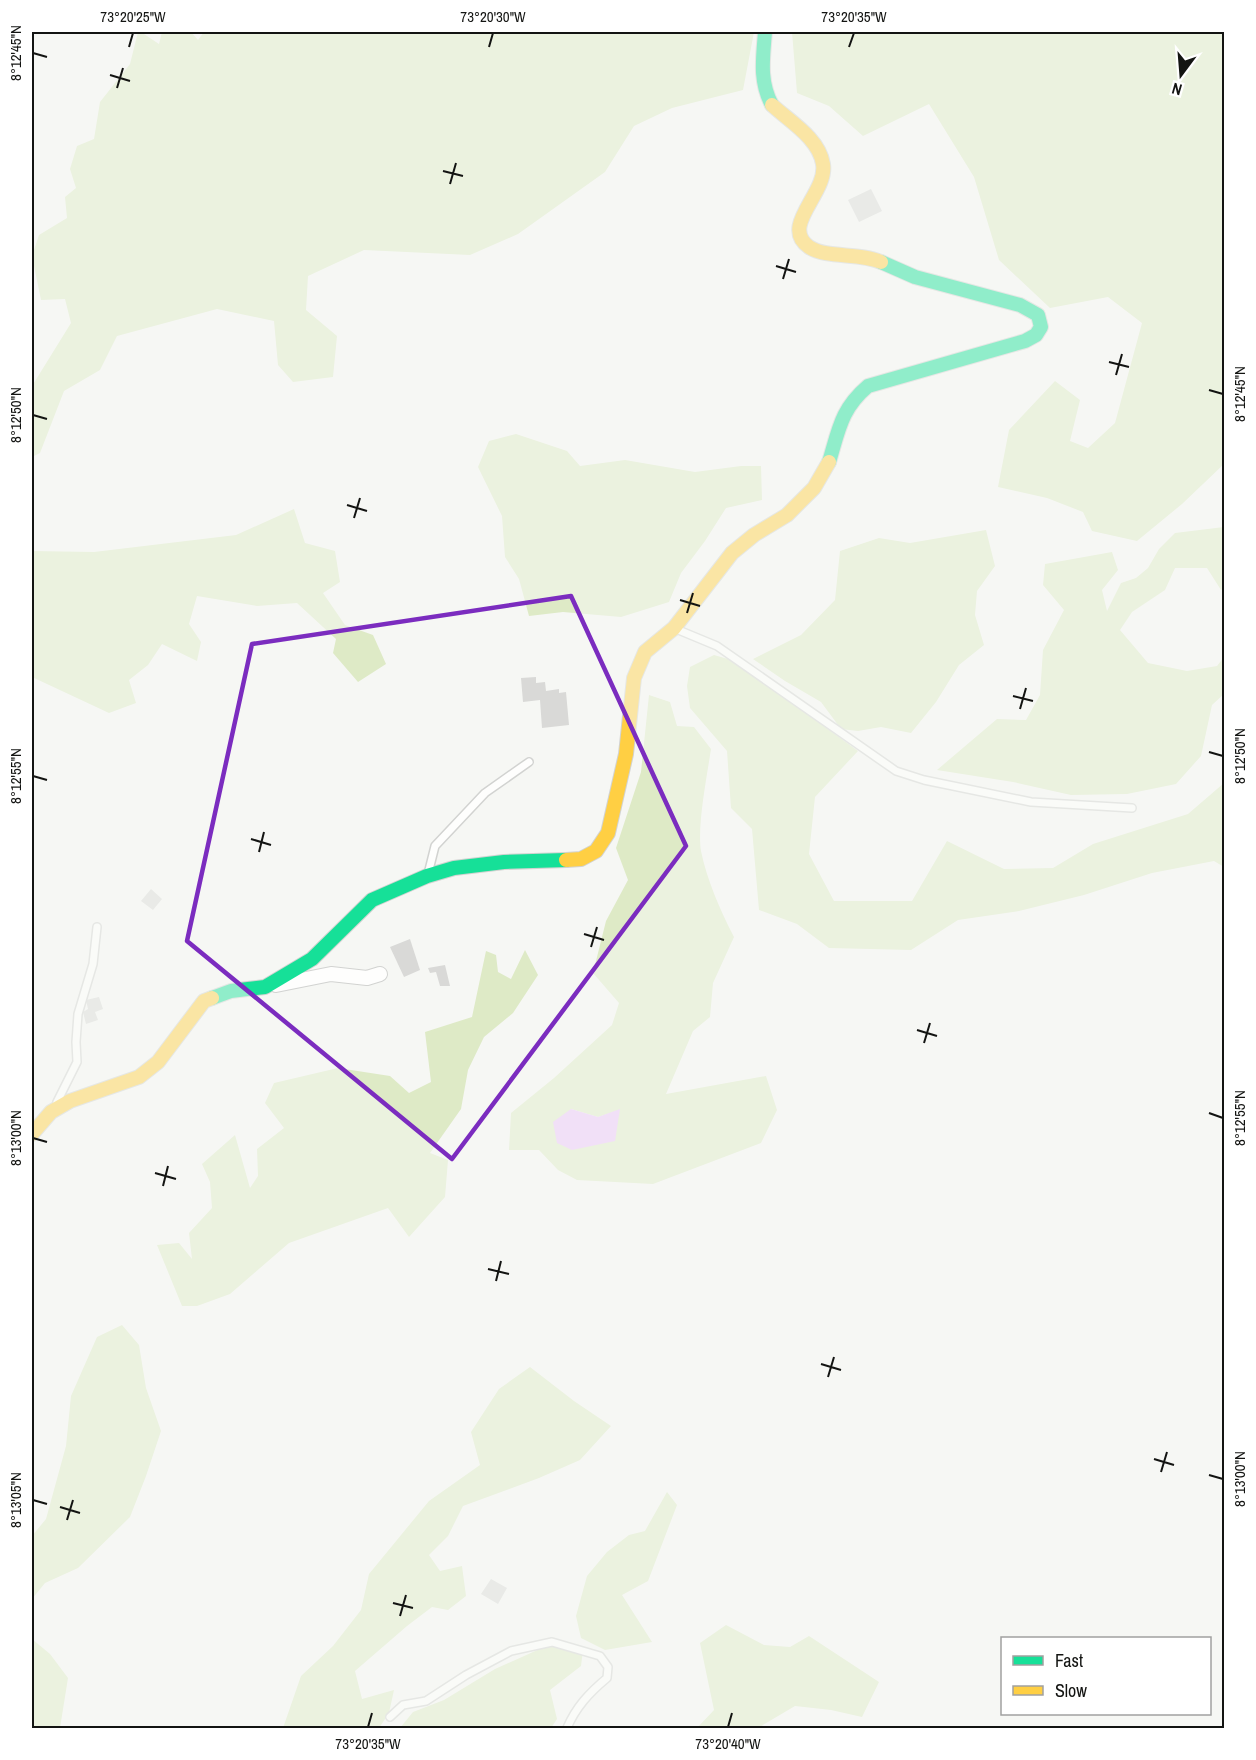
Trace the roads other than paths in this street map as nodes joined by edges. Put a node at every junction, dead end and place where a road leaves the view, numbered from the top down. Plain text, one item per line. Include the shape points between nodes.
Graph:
1 (765, 32) edge
2 (674, 628) junction
3 (529, 762) dead end
4 (1132, 808) dead end
5 (428, 876) junction
6 (97, 927) dead end
7 (380, 974) dead end
8 (265, 987) junction
9 (51, 1112) junction
10 (32, 1134) edge
11 (390, 1717) dead end
12 (567, 1728) edge

1 - 2 street via 762,75 766,93 773,106 809,137 823,161 820,187 798,224 800,238 822,252 872,258 915,277 1020,306 1038,315 1041,327 1025,341 868,386 854,398 842,417 828,465 814,488 788,515 732,553
2 - 4 lane via 717,646 896,771 1031,802
2 - 5 street via 645,652 634,678 626,754 616,802 608,833 596,851 581,859 494,863
3 - 5 lane via 485,793 435,846
5 - 8 street via 372,900 312,959
6 - 9 lane via 93,964 78,1014 77,1062
7 - 8 street via 367,978 331,974
8 - 9 street via 231,991 204,1001 158,1062 139,1077 70,1101
9 - 10 street
11 - 12 lane via 403,1705 426,1701 511,1651 552,1642 600,1656 608,1667 606,1678 587,1694

